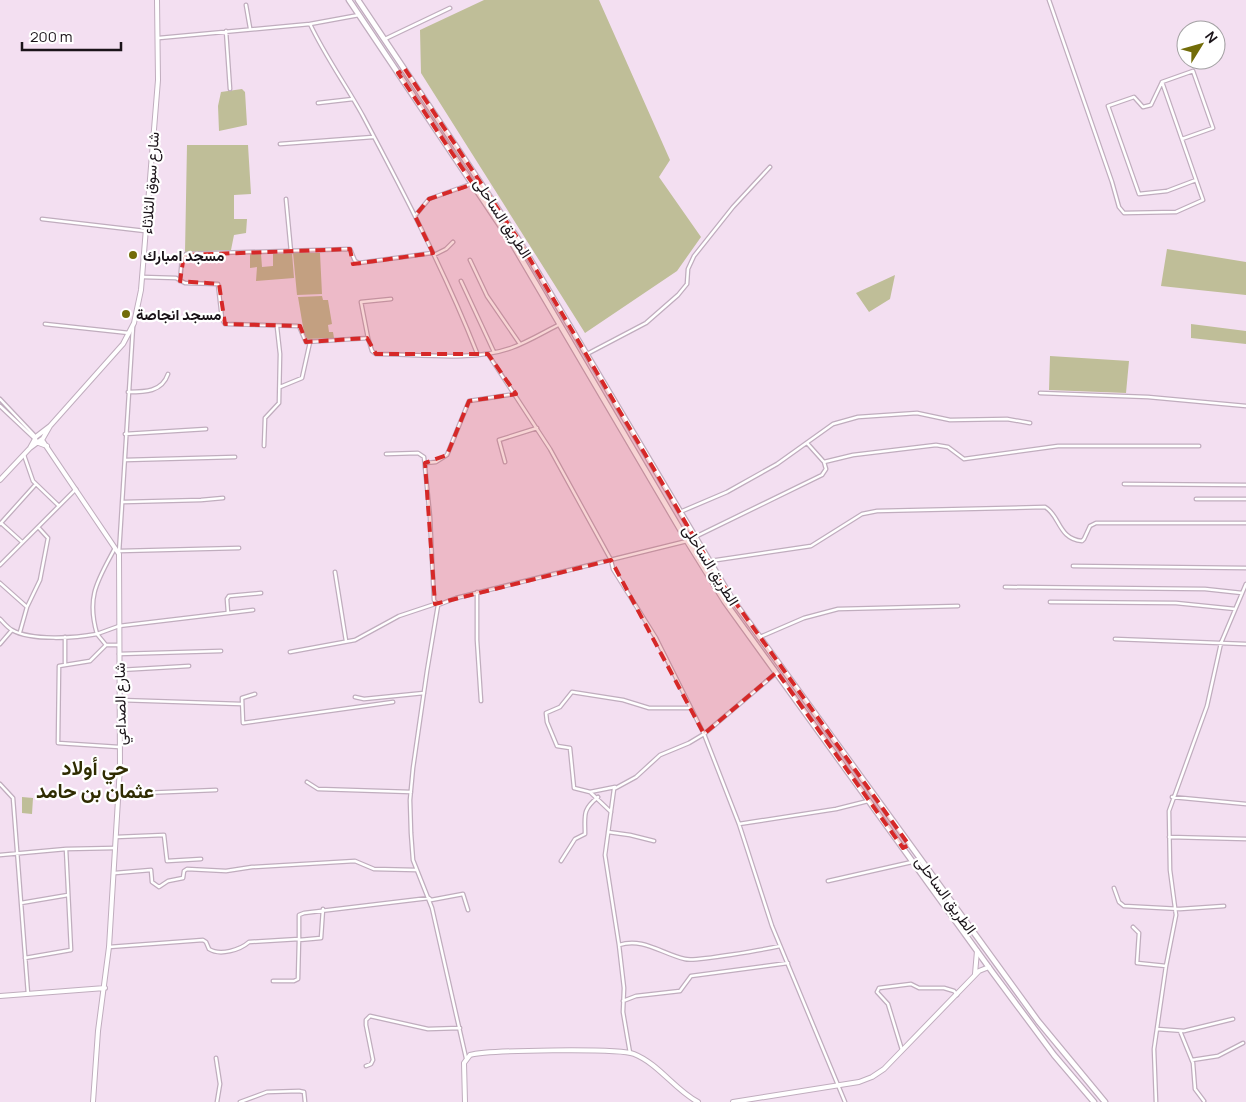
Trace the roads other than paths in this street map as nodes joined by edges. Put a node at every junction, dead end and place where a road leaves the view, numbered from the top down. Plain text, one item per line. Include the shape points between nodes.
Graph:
1 (157, 0) edge
2 (349, 0) edge
3 (358, 0) edge
4 (1049, 0) edge
5 (246, 5) dead end
6 (450, 8) dead end
7 (359, 15) junction
8 (310, 24) junction
9 (250, 28) junction
10 (226, 32) junction
11 (159, 38) junction
12 (385, 39) junction
13 (405, 69) junction
14 (398, 73) junction
15 (1162, 82) junction
16 (230, 89) dead end
17 (353, 99) junction
18 (318, 103) dead end
19 (373, 136) junction
20 (1182, 139) junction
21 (280, 144) dead end
22 (770, 167) dead end
23 (1196, 180) junction
24 (473, 184) junction
25 (286, 199) dead end
26 (415, 216) junction
27 (42, 219) dead end
28 (147, 232) junction
29 (453, 242) dead end
30 (291, 252) junction
31 (434, 254) junction
32 (470, 260) dead end
33 (143, 277) junction
34 (180, 281) junction
35 (461, 281) dead end
36 (391, 299) dead end
37 (134, 323) junction
38 (45, 324) dead end
39 (560, 324) junction
40 (277, 326) junction
41 (129, 333) junction
42 (368, 338) junction
43 (310, 342) junction
44 (520, 344) junction
45 (477, 353) junction
46 (494, 353) junction
47 (488, 354) junction
48 (587, 354) junction
49 (168, 374) dead end
50 (280, 387) junction
51 (128, 392) junction
52 (1040, 393) dead end
53 (515, 394) junction
54 (0, 399) edge
55 (0, 406) edge
56 (1246, 406) edge
57 (1030, 423) dead end
58 (537, 428) junction
59 (206, 429) dead end
60 (125, 434) junction
61 (38, 439) junction
62 (807, 444) junction
63 (264, 446) dead end
64 (1199, 446) dead end
65 (386, 454) dead end
66 (24, 455) junction
67 (235, 456) dead end
68 (125, 460) junction
69 (505, 462) dead end
70 (824, 462) junction
71 (424, 464) junction
72 (651, 464) junction
73 (644, 468) junction
74 (0, 480) edge
75 (36, 484) junction
76 (1124, 484) dead end
77 (1246, 485) edge
78 (76, 489) junction
79 (223, 498) dead end
80 (1246, 498) edge
81 (1196, 499) dead end
82 (124, 502) junction
83 (59, 506) junction
84 (679, 513) junction
85 (0, 523) edge
86 (1246, 523) edge
87 (38, 526) junction
88 (694, 538) junction
89 (22, 542) junction
90 (687, 542) junction
91 (115, 548) junction
92 (238, 548) dead end
93 (119, 553) junction
94 (611, 560) junction
95 (708, 562) junction
96 (0, 565) edge
97 (1073, 566) dead end
98 (1246, 568) edge
99 (335, 572) dead end
100 (0, 583) edge
101 (1246, 584) edge
102 (1005, 587) dead end
103 (477, 592) junction
104 (261, 593) dead end
105 (1242, 593) junction
106 (1050, 602) dead end
107 (437, 604) junction
108 (958, 606) dead end
109 (27, 607) junction
110 (1236, 609) junction
111 (253, 610) dead end
112 (228, 613) junction
113 (0, 619) edge
114 (119, 626) junction
115 (12, 630) junction
116 (20, 632) junction
117 (97, 634) junction
118 (66, 637) junction
119 (759, 638) junction
120 (1115, 639) dead end
121 (346, 641) junction
122 (1221, 643) junction
123 (0, 644) edge
124 (1246, 644) edge
125 (106, 645) junction
126 (119, 645) junction
127 (221, 651) dead end
128 (290, 652) dead end
129 (119, 654) junction
130 (65, 663) junction
131 (189, 666) dead end
132 (120, 670) junction
133 (777, 672) junction
134 (424, 693) junction
135 (255, 694) dead end
136 (355, 697) dead end
137 (120, 700) junction
138 (481, 701) dead end
139 (393, 702) dead end
140 (241, 704) junction
141 (691, 708) junction
142 (704, 734) junction
143 (121, 747) junction
144 (307, 782) dead end
145 (0, 784) edge
146 (615, 787) junction
147 (216, 790) dead end
148 (411, 792) junction
149 (590, 792) junction
150 (119, 794) junction
151 (1172, 797) junction
152 (598, 798) junction
153 (869, 800) junction
154 (1246, 804) edge
155 (611, 812) junction
156 (739, 824) junction
157 (608, 832) junction
158 (116, 837) junction
159 (1169, 837) junction
160 (1246, 839) edge
161 (654, 841) dead end
162 (909, 845) junction
163 (115, 848) junction
164 (903, 848) junction
165 (66, 849) junction
166 (17, 852) junction
167 (0, 855) edge
168 (201, 859) dead end
169 (561, 861) dead end
170 (913, 862) junction
171 (416, 870) junction
172 (115, 873) junction
173 (828, 880) dead end
174 (1114, 888) dead end
175 (68, 896) junction
176 (429, 898) junction
177 (21, 903) junction
178 (1224, 906) dead end
179 (1175, 908) junction
180 (323, 910) junction
181 (468, 910) dead end
182 (1134, 927) dead end
183 (299, 939) junction
184 (619, 945) junction
185 (781, 946) junction
186 (110, 947) junction
187 (977, 949) junction
188 (25, 958) junction
189 (788, 963) junction
190 (1166, 966) junction
191 (989, 967) junction
192 (974, 976) junction
193 (273, 981) dead end
194 (105, 988) junction
195 (28, 994) junction
196 (957, 995) junction
197 (0, 996) edge
198 (623, 1001) junction
199 (1233, 1019) dead end
200 (460, 1028) junction
201 (1157, 1029) junction
202 (1180, 1031) junction
203 (1243, 1043) dead end
204 (902, 1050) junction
205 (630, 1053) junction
206 (216, 1058) dead end
207 (466, 1058) junction
208 (1192, 1060) junction
209 (366, 1066) dead end
210 (839, 1085) junction
211 (1204, 1100) dead end
212 (93, 1102) edge
213 (217, 1102) edge
214 (240, 1102) edge
215 (305, 1102) edge
216 (466, 1102) edge
217 (698, 1102) edge
218 (733, 1102) edge
219 (845, 1102) edge
220 (1094, 1102) edge
221 (1105, 1102) edge
222 (1156, 1102) edge

1 - 11 street, شارع سوق الثلاثاء
2 - 7 highway, الطريق الساحلى
3 - 12 highway, الطريق الساحلى
4 - 23 street via 1119,207 1124,213 1176,212 1204,200
5 - 9 street
6 - 12 street
7 - 8 street
7 - 14 highway, الطريق الساحلى
8 - 9 street
8 - 17 street
9 - 10 street
10 - 11 street
10 - 16 street
11 - 28 street, شارع سوق الثلاثاء
12 - 13 highway, الطريق الساحلى
13 - 14 highway
13 - 48 highway, الطريق الساحلى via 518,239
14 - 24 highway, الطريق الساحلى
15 - 20 street
15 - 20 street via 1194,71 1214,128
15 - 23 street via 1151,105 1143,107 1134,97 1108,106 1132,176 1139,194 1167,191
17 - 18 street
17 - 19 street
19 - 21 street
19 - 26 street
20 - 23 street
22 - 48 street via 694,256 688,269 687,284 678,295 646,323
24 - 26 street via 429,198
24 - 39 highway, الطريق الساحلى
25 - 30 street
26 - 31 street
27 - 28 street
28 - 33 street, شارع سوق الثلاثاء
29 - 31 street
30 - 31 street via 350,249 359,263
30 - 34 street via 186,254 182,258
31 - 45 street
32 - 44 street via 487,296
33 - 34 street via 176,278
33 - 37 street, شارع سوق الثلاثاء
34 - 40 street via 218,284 225,324
35 - 46 street
36 - 42 street via 360,302
37 - 41 street, شارع سوق الثلاثاء
37 - 51 street
38 - 41 street
39 - 44 street
39 - 73 highway, الطريق الساحلى
40 - 43 street via 299,326 305,342
40 - 50 street
41 - 61 street, شارع سوق الثلاثاء
42 - 43 street
42 - 45 street via 372,352 376,354 457,356
43 - 50 street via 302,378
44 - 46 street
45 - 47 street
46 - 47 street
47 - 53 street
48 - 72 highway, الطريق الساحلى
49 - 51 street via 165,383 155,390
50 - 63 street via 278,405 265,418
51 - 60 street
52 - 56 street via 1148,397
53 - 58 street
53 - 71 street via 469,401 447,455 436,462
54 - 61 street
55 - 61 street
57 - 62 street via 950,420 917,412 877,414 840,422
58 - 69 street via 499,440
58 - 94 street
59 - 60 street
60 - 68 street
61 - 66 street, شارع سوق الثلاثاء
61 - 78 street via 47,446
62 - 70 street
62 - 84 street via 732,490
64 - 70 street via 1058,446 964,459 948,447 936,445 853,455
65 - 71 street via 421,453
66 - 74 street, شارع سوق الثلاثاء
66 - 75 street
67 - 68 street
68 - 82 street
70 - 88 street via 826,469 822,475
71 - 107 street
72 - 73 highway
72 - 84 highway, الطريق الساحلى
73 - 90 highway, الطريق الساحلى
75 - 83 street
75 - 85 street
76 - 77 street
78 - 83 street
78 - 91 street
79 - 82 street
80 - 81 street
82 - 93 street
83 - 87 street
84 - 88 highway, الطريق الساحلى
85 - 89 street
86 - 95 street via 1096,522 1082,541 1070,538 1046,507 877,511 862,514 811,546
87 - 89 street
87 - 109 street via 48,538 40,580
88 - 95 highway, الطريق الساحلى
89 - 96 street
90 - 94 street
90 - 133 highway, الطريق الساحلى via 725,602
91 - 93 street
91 - 117 street via 93,595 92,617
92 - 93 street
93 - 114 street, شارع الصداعي
94 - 103 street
94 - 141 street via 613,569 656,638
95 - 119 highway, الطريق الساحلى
97 - 98 street
99 - 121 street
100 - 109 street
101 - 105 street
102 - 105 street via 1205,589
103 - 107 street
103 - 138 street
104 - 112 street via 229,596
105 - 110 street
106 - 110 street via 1176,603
107 - 121 street via 399,616 360,638
107 - 134 street
108 - 119 street via 838,609 804,618
109 - 116 street
110 - 122 street
111 - 112 street
112 - 114 street
113 - 115 street
114 - 117 street
114 - 126 street, شارع الصداعي
115 - 116 street
115 - 123 street
116 - 118 street
117 - 118 street
117 - 125 street
118 - 130 street
119 - 162 highway, الطريق الساحلى
120 - 122 street
121 - 128 street
122 - 124 street
122 - 151 street via 1207,706
125 - 126 street
125 - 130 street via 90,661
126 - 129 street, شارع الصداعي
127 - 129 street
129 - 132 street, شارع الصداعي
130 - 143 street via 58,669 58,743
131 - 132 street
132 - 137 street, شارع الصداعي
133 - 142 street
133 - 153 highway, الطريق الساحلى
134 - 136 street via 364,699
134 - 148 street
135 - 140 street via 243,696
137 - 140 street
137 - 143 street, شارع الصداعي
139 - 140 street via 243,723
141 - 142 street
141 - 149 street via 649,708 623,700 577,692 569,694 560,707 549,711 546,719 556,745 570,748 573,786 576,790
142 - 146 street via 660,755 636,778
142 - 156 street
143 - 150 street, شارع الصداعي
144 - 148 street via 313,788 324,790
145 - 166 street via 13,798
146 - 149 street
146 - 155 street
147 - 150 street
148 - 171 street via 411,832
149 - 152 street
150 - 158 street, شارع الصداعي
151 - 154 street
151 - 159 street
152 - 155 street
152 - 169 street via 587,806 585,834 575,839
153 - 156 street via 836,810
153 - 164 highway, الطريق الساحلى
155 - 157 street
156 - 185 street
157 - 161 street
157 - 184 street via 605,856
158 - 163 street, شارع الصداعي
158 - 168 street via 164,835 167,861
159 - 160 street
159 - 179 street
162 - 164 highway
162 - 221 highway, الطريق الساحلى via 1038,1021
163 - 165 street
163 - 172 street, شارع الصداعي
164 - 170 highway, الطريق الساحلى
165 - 166 street
165 - 175 street
166 - 167 street
166 - 177 street
170 - 173 street
170 - 187 highway, الطريق الساحلى
171 - 172 street via 374,869 355,860 226,871 187,869 182,879 168,881 159,887 152,882 151,870
171 - 176 street
172 - 186 street, شارع الصداعي
174 - 179 street via 1124,906
175 - 177 street
175 - 188 street via 71,952
176 - 180 street
176 - 181 street via 463,894
176 - 200 street
177 - 188 street
178 - 179 street
179 - 190 street via 1176,919
180 - 183 street via 299,915
180 - 183 street via 321,938
182 - 190 street via 1139,933 1137,963
183 - 186 street via 249,942 241,948 214,952 202,940
183 - 193 street via 298,979
184 - 185 street via 642,942 660,952 688,960
184 - 198 street
185 - 189 street
186 - 194 street, شارع الصداعي
187 - 191 highway, الطريق الساحلى
187 - 192 street
188 - 195 street
189 - 198 street via 691,976 680,991 636,996
189 - 210 street
190 - 201 street
191 - 192 street via 982,968
191 - 220 highway, الطريق الساحلى via 1054,1055
192 - 196 street
194 - 195 street
194 - 212 street, شارع الصداعي
195 - 197 street
196 - 204 street
196 - 204 street via 944,988 920,988 911,984 879,988 877,992 888,1004
198 - 205 street
199 - 202 street
200 - 207 street
200 - 209 street via 428,1029 370,1016 366,1024 372,1060
201 - 202 street
201 - 222 street via 1154,1049
202 - 208 street
203 - 208 street via 1218,1056
204 - 210 street via 872,1077
205 - 207 street via 489,1052 475,1053
205 - 217 street
206 - 213 street via 220,1084
207 - 216 street via 463,1068
208 - 211 street via 1195,1089
210 - 218 street
210 - 219 street
214 - 215 street via 267,1092 299,1091 304,1092

